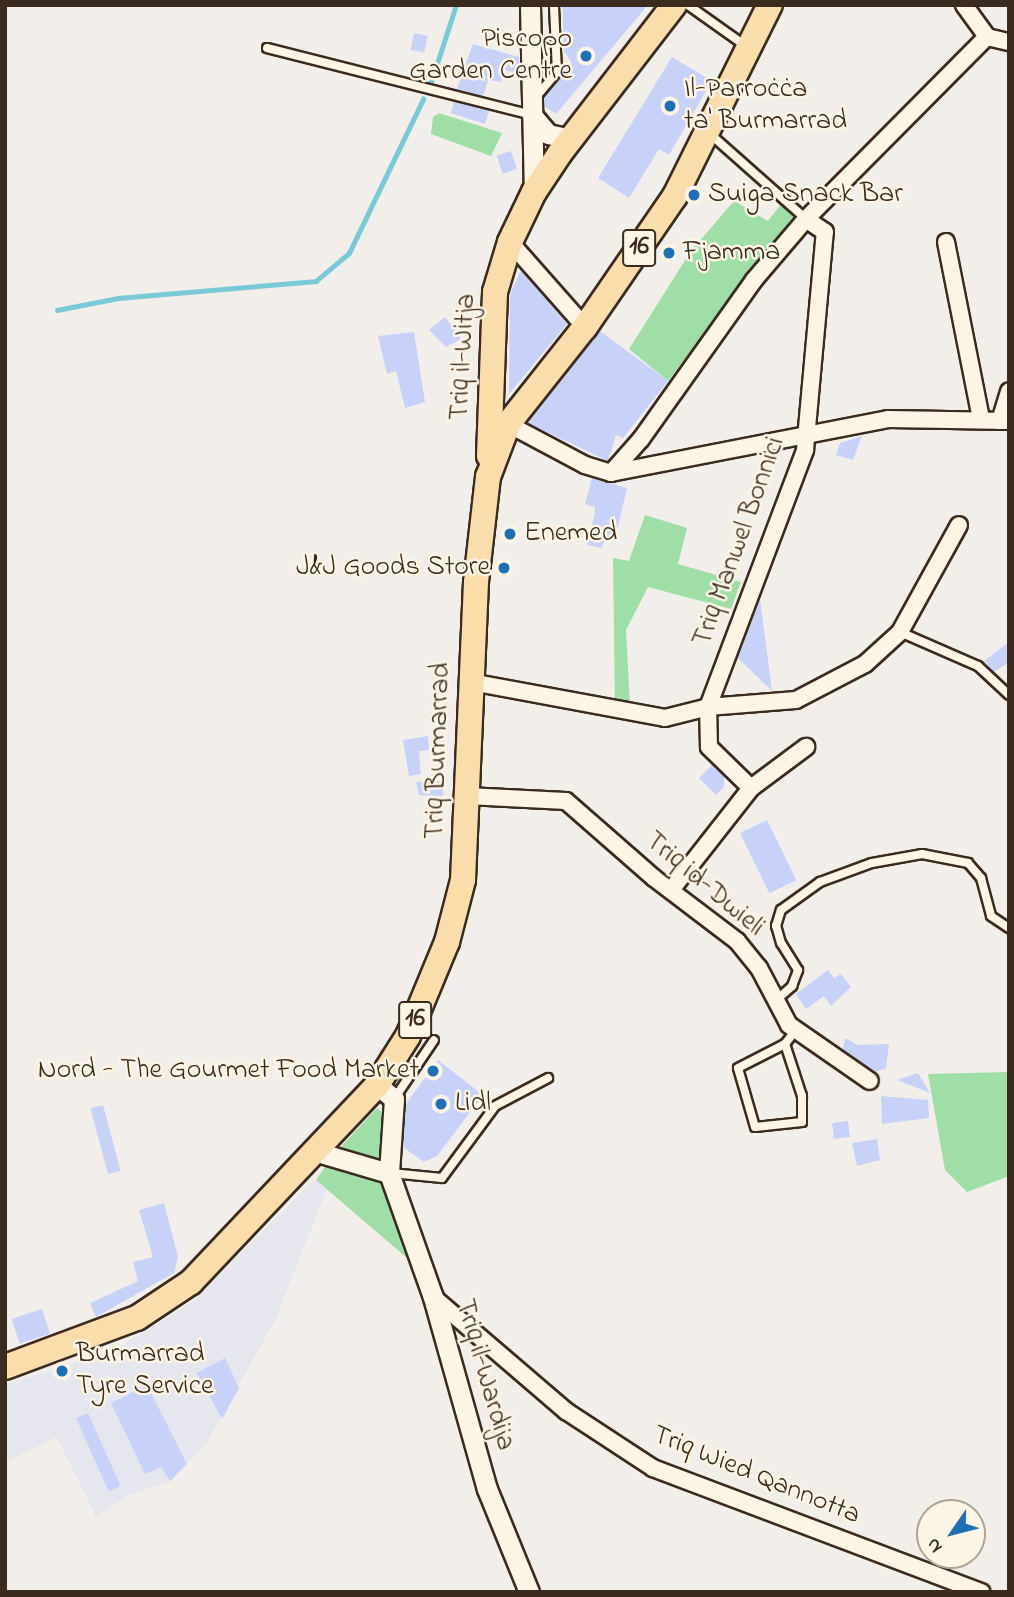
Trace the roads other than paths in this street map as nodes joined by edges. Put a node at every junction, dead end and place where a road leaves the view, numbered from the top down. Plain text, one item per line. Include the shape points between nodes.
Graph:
1 (530, 5) edge
2 (554, 5) edge
3 (674, 5) edge
4 (688, 5) edge
5 (770, 5) edge
6 (964, 5) edge
7 (987, 37) junction
8 (1009, 42) edge
9 (267, 48) dead end
10 (750, 49) junction
11 (532, 109) junction
12 (708, 132) junction
13 (572, 139) junction
14 (534, 192) junction
15 (806, 219) junction
16 (510, 242) junction
17 (946, 242) dead end
18 (585, 327) junction
19 (1009, 391) edge
20 (981, 418) junction
21 (1004, 421) edge
22 (508, 424) junction
23 (806, 436) junction
24 (636, 445) junction
25 (653, 468) junction
26 (611, 474) junction
27 (488, 477) junction
28 (959, 525) dead end
29 (900, 632) junction
30 (471, 682) junction
31 (1009, 695) edge
32 (708, 707) junction
33 (806, 747) dead end
34 (751, 788) junction
35 (467, 796) junction
36 (671, 890) junction
37 (1009, 928) edge
38 (775, 1001) junction
39 (790, 1037) junction
40 (434, 1040) dead end
41 (548, 1078) dead end
42 (870, 1081) dead end
43 (386, 1092) junction
44 (317, 1152) junction
45 (389, 1173) junction
46 (433, 1297) junction
47 (5, 1367) edge
48 (529, 1592) edge
49 (981, 1592) edge

1 - 11 street
2 - 11 lane via 557,72
3 - 13 main road, 16
4 - 10 lane
5 - 10 main road, Triq Burmarrad / 16
6 - 7 street
7 - 8 street
7 - 15 street
9 - 11 lane
10 - 12 main road, Triq Burmarrad / 16
11 - 13 street via 548,134
11 - 14 street
12 - 15 lane
12 - 18 main road, Triq Burmarrad / 16 via 675,196
13 - 14 main road, 16
14 - 16 main road, 16
15 - 23 street, Triq Manwel Bonnici via 825,232
15 - 24 street via 754,280
16 - 18 street
16 - 27 main road, Triq il-Witja / 16 via 495,292
17 - 20 street
18 - 22 main road, Triq Burmarrad / 16
19 - 21 street
20 - 21 street
20 - 23 street via 888,419
22 - 26 street
22 - 27 main road, Triq Burmarrad / 16
23 - 25 street
23 - 32 street, Triq Manwel Bonnici via 805,450
24 - 25 street via 646,450
24 - 26 street
25 - 26 street
27 - 30 main road, Triq Burmarrad / 16
28 - 29 street
29 - 31 lane via 978,666
29 - 32 street via 865,664 796,700
30 - 32 street via 665,718
30 - 35 main road, Triq Burmarrad / 16
32 - 34 street, Triq Manwel Bonnici via 709,747
33 - 34 street
34 - 36 street
35 - 36 street, Triq id-Dwieli via 566,801
35 - 43 main road, Triq Burmarrad / 16 via 463,880 447,942
36 - 38 street, Triq id-Dwieli via 737,941 760,968
37 - 38 lane via 990,916 981,878 968,863 922,854 872,863 820,882 781,910 776,926 781,943 799,970 792,986
38 - 39 street, Triq id-Dwieli
39 - 39 lane via 738,1068 755,1127 802,1122 802,1096
39 - 42 street, Triq id-Dwieli
40 - 43 lane
41 - 45 lane via 495,1106 442,1178
43 - 44 main road, Triq Burmarrad / 16
43 - 45 street, Triq il-Wardija
44 - 45 street
44 - 47 main road, Triq Burmarrad / 16 via 221,1254 165,1303 117,1327
45 - 46 street, Triq il-Wardija
46 - 48 street, Triq il-Wardija via 487,1489
46 - 49 street, Triq Wied Qannotta via 566,1411 653,1468

